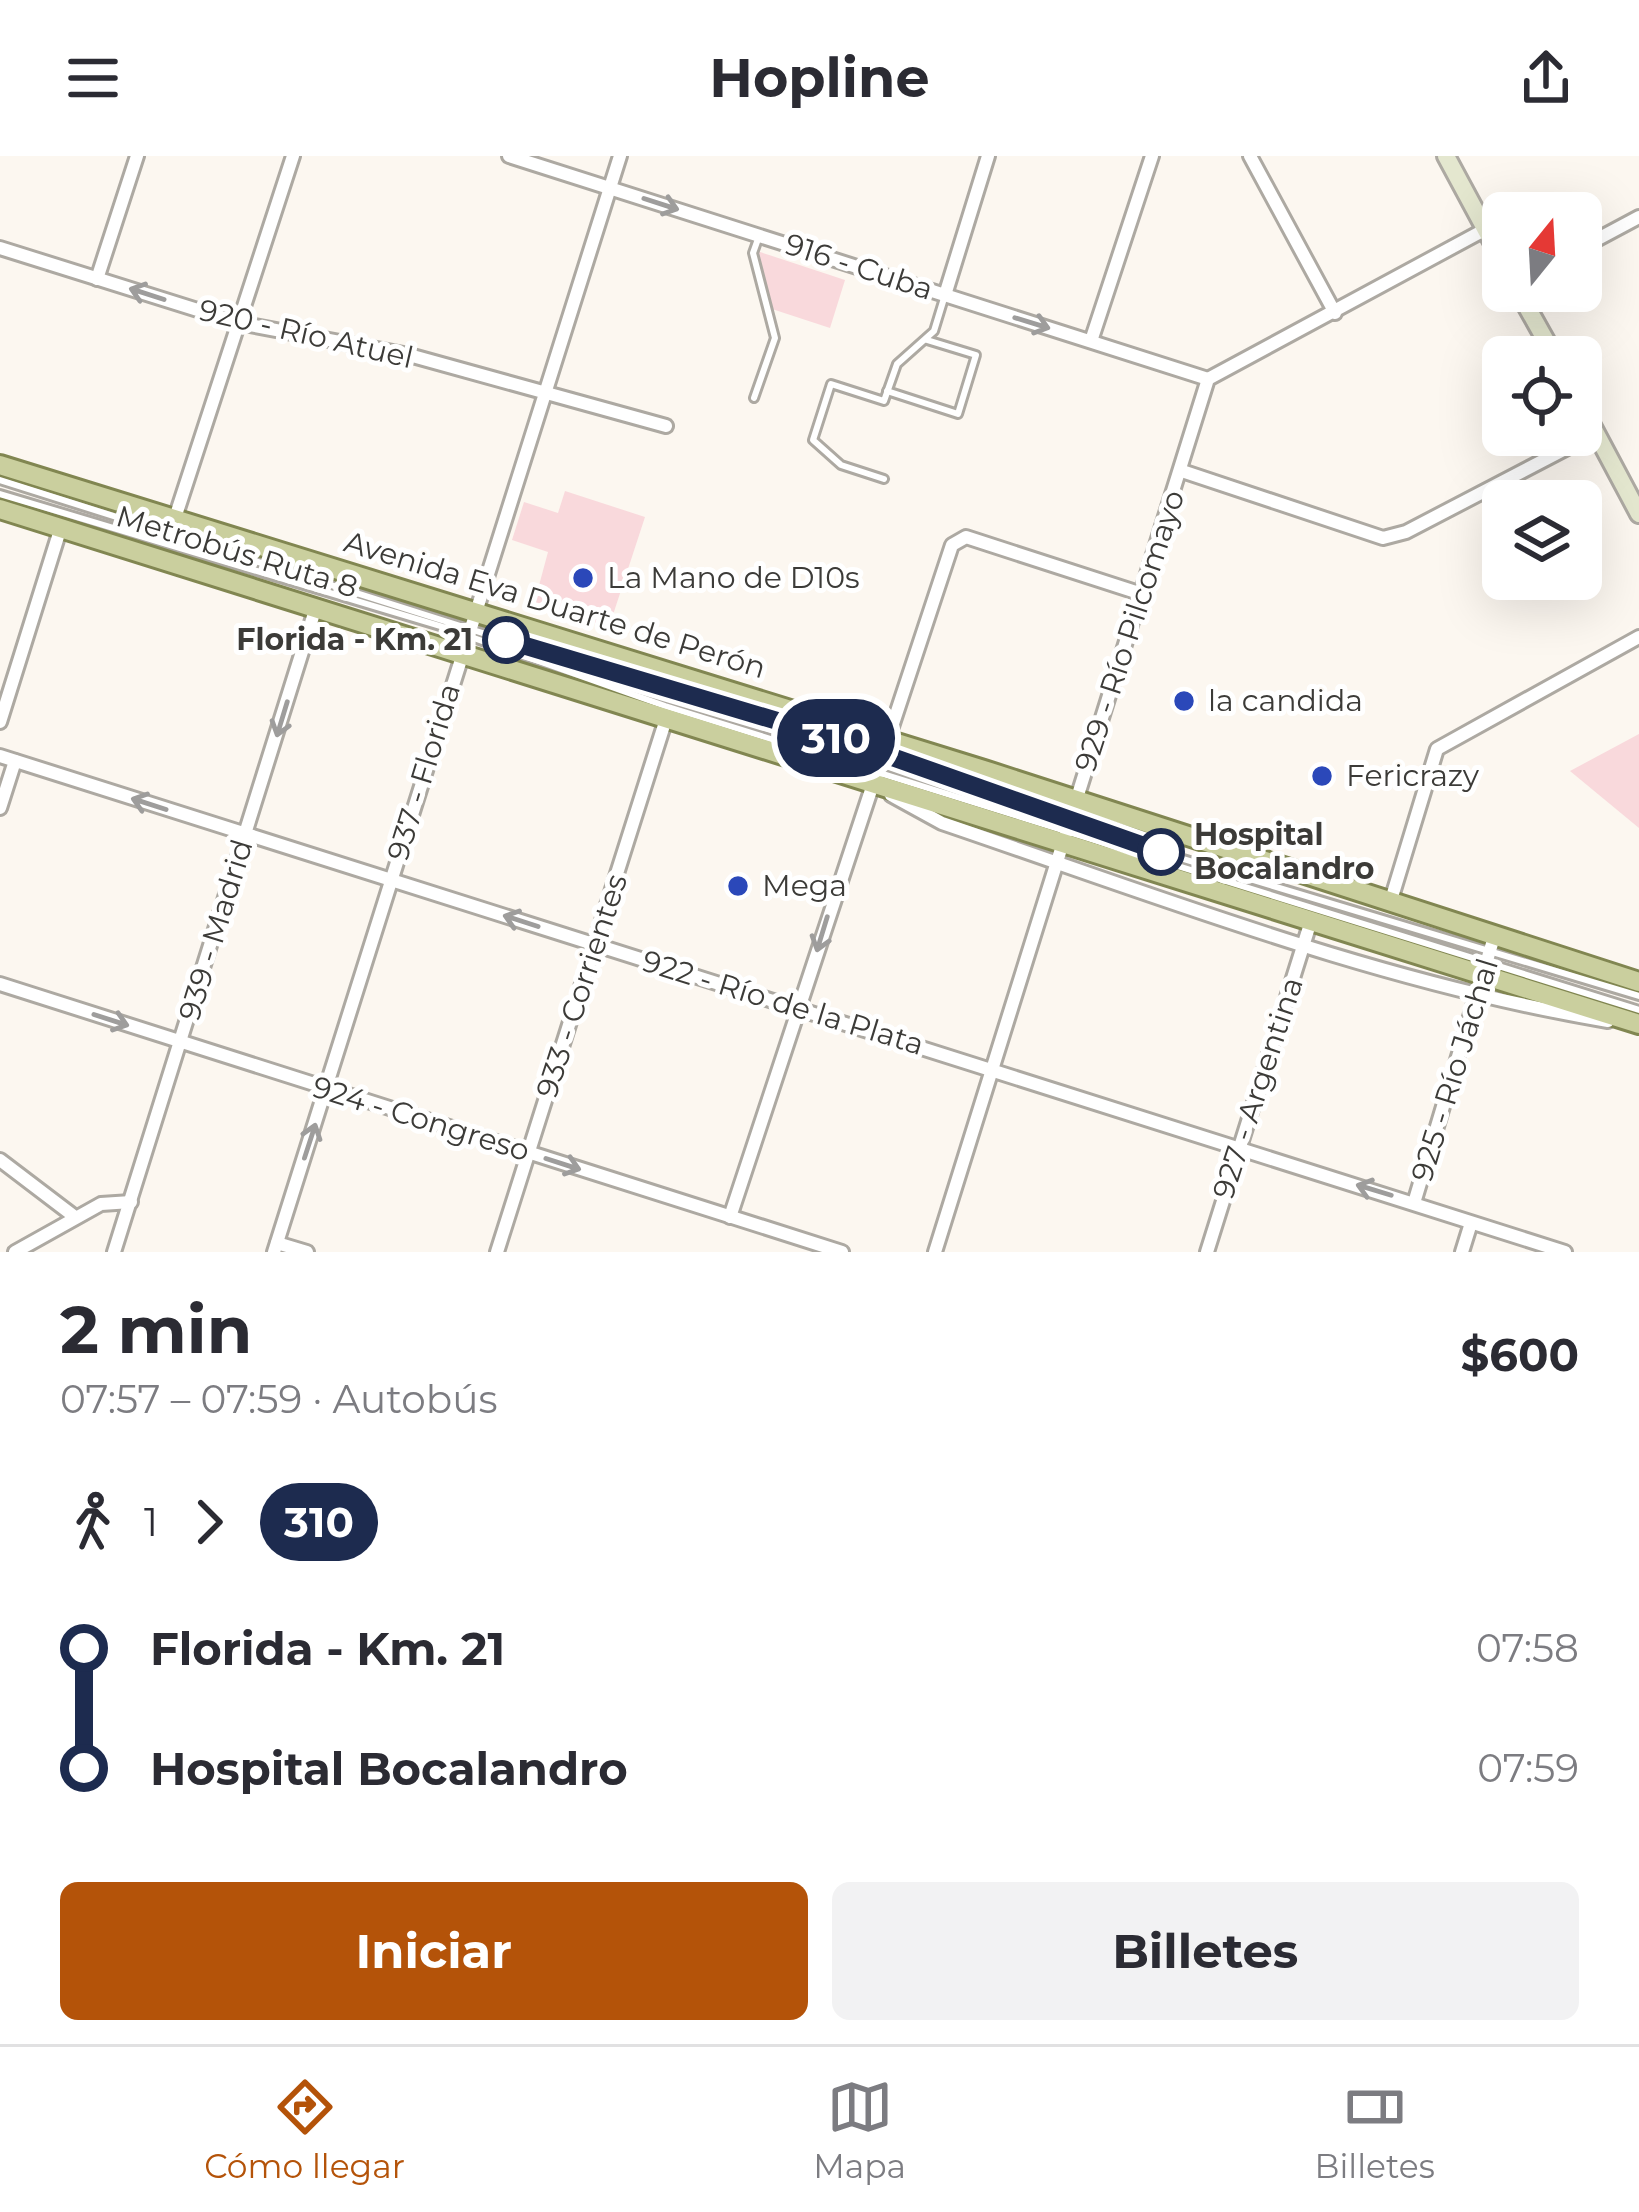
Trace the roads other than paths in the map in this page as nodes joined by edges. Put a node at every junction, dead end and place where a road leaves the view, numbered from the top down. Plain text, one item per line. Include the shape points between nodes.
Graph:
1 (137, 156) edge
2 (293, 156) edge
3 (509, 156) edge
4 (620, 156) edge
5 (988, 156) edge
6 (1152, 156) edge
7 (1250, 156) edge
8 (1446, 156) edge
9 (610, 187) junction
10 (1639, 217) edge
11 (1482, 222) edge
12 (1482, 231) edge
13 (760, 236) junction
14 (1602, 237) edge
15 (0, 248) edge
16 (98, 279) junction
17 (945, 295) junction
18 (1335, 313) junction
19 (239, 323) junction
20 (927, 340) junction
21 (1090, 341) junction
22 (1208, 379) junction
23 (886, 391) junction
24 (544, 395) junction
25 (754, 398) dead end
26 (666, 425) dead end
27 (1602, 442) edge
28 (1552, 456) edge
29 (0, 465) edge
30 (1182, 471) junction
31 (884, 479) dead end
32 (0, 480) edge
33 (1633, 487) edge
34 (0, 494) edge
35 (0, 508) edge
36 (1639, 514) edge
37 (175, 518) junction
38 (61, 527) junction
39 (1142, 593) junction
40 (316, 608) junction
41 (468, 632) junction
42 (1639, 637) edge
43 (666, 719) junction
44 (0, 722) edge
45 (886, 748) junction
46 (0, 756) edge
47 (15, 761) junction
48 (954, 770) junction
49 (984, 770) junction
50 (872, 777) junction
51 (1076, 799) junction
52 (1032, 806) junction
53 (0, 808) edge
54 (245, 835) junction
55 (1064, 838) junction
56 (391, 880) junction
57 (1391, 900) junction
58 (1310, 924) junction
59 (1304, 944) junction
60 (597, 945) junction
61 (1488, 966) junction
62 (1639, 982) edge
63 (0, 984) edge
64 (1639, 996) edge
65 (799, 1006) junction
66 (1639, 1010) edge
67 (1639, 1025) edge
68 (181, 1043) junction
69 (994, 1069) junction
70 (326, 1089) junction
71 (1239, 1148) junction
72 (527, 1153) junction
73 (0, 1160) edge
74 (131, 1202) junction
75 (1414, 1203) junction
76 (75, 1217) junction
77 (730, 1217) junction
78 (1471, 1222) junction
79 (276, 1247) edge
80 (15, 1252) edge
81 (114, 1252) edge
82 (307, 1252) edge
83 (497, 1252) edge
84 (842, 1252) edge
85 (935, 1252) edge
86 (1207, 1252) edge
87 (1462, 1252) edge
88 (1565, 1252) edge

1 - 16 street
2 - 19 street
3 - 9 street, 916 - Cuba
4 - 9 street, 937 - Florida
5 - 17 street
6 - 21 street
7 - 18 street
8 - 11 street
9 -> 13 street, 916 - Cuba
9 - 24 street, 937 - Florida
10 - 14 street
12 - 18 street
13 - 17 street, 916 - Cuba
13 - 25 lane via 753,253 775,338
15 - 16 street, 920 - Río Atuel
19 -> 16 street, 920 - Río Atuel
17 - 20 lane
17 -> 21 street, 916 - Cuba
18 - 22 street
19 - 24 street, 920 - Río Atuel via 409,355
19 - 37 street
20 - 23 lane via 897,364
20 - 23 lane via 976,355 958,413
21 - 22 street, 916 - Cuba
22 - 30 street, 929 - Río Pilcomayo
23 - 31 lane via 884,401 830,385 813,440 842,465
24 - 26 street, 920 - Río Atuel
24 - 41 street, 937 - Florida
27 - 33 street
28 - 30 street via 1383,538
29 - 37 main road, Avenida Eva Duarte de Perón
30 - 39 street, 929 - Río Pilcomayo
32 - 41 lane, Metrobús Ruta 8
33 - 36 street
34 - 41 lane, Metrobús Ruta 8
35 - 38 main road, Avenida Eva Duarte de Perón
37 - 41 main road, Avenida Eva Duarte de Perón
38 - 40 main road, Avenida Eva Duarte de Perón
38 - 44 street
39 - 45 street via 957,538
39 - 51 street, 929 - Río Pilcomayo
40 - 41 main road, Avenida Eva Duarte de Perón
40 -> 54 street, 939 - Madrid
41 - 43 main road, Avenida Eva Duarte de Perón
41 - 45 main road, Avenida Eva Duarte de Perón
41 - 50 lane, Metrobús Ruta 8
41 - 56 street, 937 - Florida
42 - 57 street via 1437,749
43 - 50 main road, Avenida Eva Duarte de Perón
43 - 60 street, 933 - Corrientes
45 - 48 main road
45 - 49 main road, Avenida Eva Duarte de Perón
45 - 50 street
45 - 52 lane
46 - 47 street, 922 - Río de la Plata
47 - 53 street
54 -> 47 street, 922 - Río de la Plata
48 - 49 main road
48 - 52 lane via 997,783
49 - 51 main road, Avenida Eva Duarte de Perón
50 - 55 main road, Avenida Eva Duarte de Perón
50 -> 65 street
51 - 55 street, 929 - Río Pilcomayo
51 - 57 main road, Avenida Eva Duarte de Perón
52 - 55 lane
54 - 56 street, 922 - Río de la Plata
54 - 68 street, 939 - Madrid
55 - 58 main road, Avenida Eva Duarte de Perón
55 - 59 street, Avenida Eva Duarte de Perón
55 - 61 lane
55 - 61 lane
55 - 69 street, 929 - Río Pilcomayo
60 -> 56 street, 922 - Río de la Plata
56 - 70 street, 937 - Florida
57 - 61 main road, Avenida Eva Duarte de Perón
58 - 59 street, 927 - Argentina
58 - 61 main road, Avenida Eva Duarte de Perón
59 - 61 street, Avenida Eva Duarte de Perón
59 - 71 street, 927 - Argentina
60 - 65 street, 922 - Río de la Plata
60 - 72 street, 933 - Corrientes
61 - 62 main road, Avenida Eva Duarte de Perón
61 - 64 lane
61 - 66 lane
61 - 67 main road, Avenida Eva Duarte de Perón
61 - 75 street, 925 - Río Jáchal
63 -> 68 street, 924 - Congreso
65 - 69 street, 922 - Río de la Plata
65 - 77 street
68 - 70 street, 924 - Congreso
68 - 74 street, 939 - Madrid
69 - 71 street, 922 - Río de la Plata
69 - 85 street, 929 - Río Pilcomayo
70 - 72 street, 924 - Congreso
79 -> 70 street, 937 - Florida
75 -> 71 street, 922 - Río de la Plata
71 - 86 street, 927 - Argentina
72 -> 77 street, 924 - Congreso
72 - 83 street, 933 - Corrientes
73 - 76 street
74 - 76 street
74 - 81 street, 939 - Madrid
75 - 78 street, 922 - Río de la Plata
76 - 80 street
77 - 84 street, 924 - Congreso
78 - 87 street
78 - 88 street, 922 - Río de la Plata
79 - 82 street

